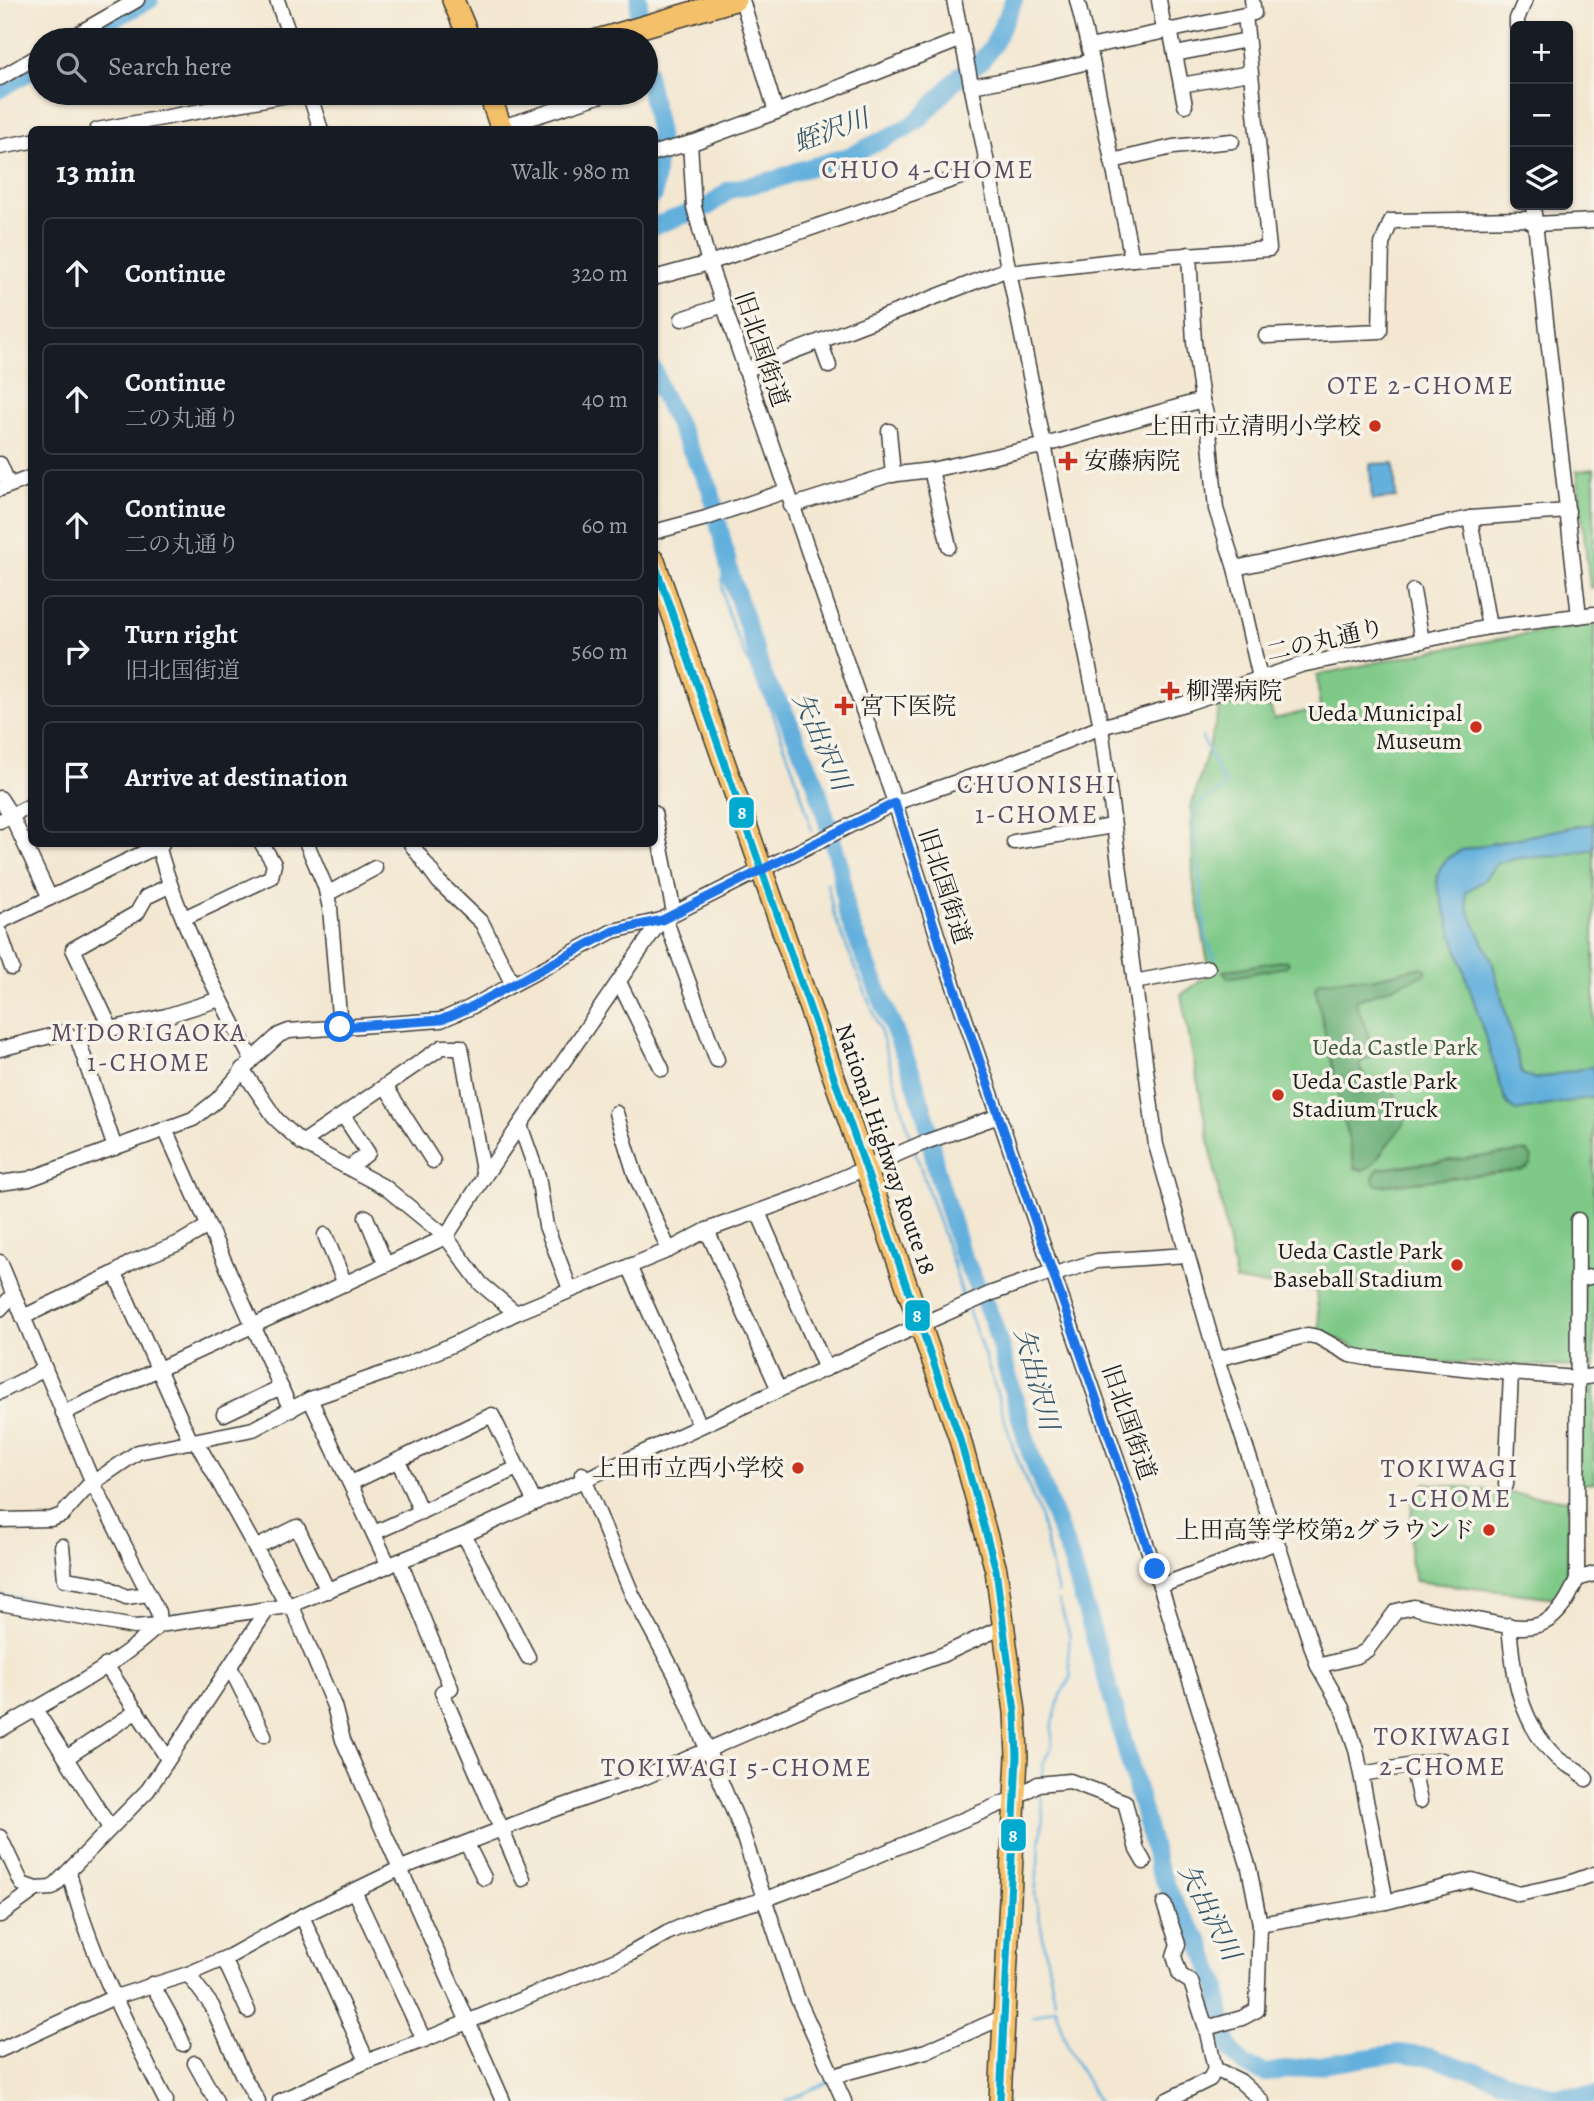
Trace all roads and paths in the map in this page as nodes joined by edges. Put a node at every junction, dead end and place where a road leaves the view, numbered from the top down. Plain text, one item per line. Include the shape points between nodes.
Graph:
1 (137, 0) edge
2 (277, 0) edge
3 (453, 0) edge
4 (735, 0) edge
5 (742, 0) edge
6 (954, 0) edge
7 (1077, 0) edge
8 (1159, 0) edge
9 (1525, 0) edge
10 (1250, 9) edge
11 (1517, 21) edge
12 (88, 28) edge
13 (287, 28) edge
14 (465, 28) edge
15 (638, 28) edge
16 (1167, 29) junction
17 (961, 39) junction
18 (1247, 40) junction
19 (1090, 54) junction
20 (1175, 54) junction
21 (28, 62) edge
22 (1250, 73) junction
23 (969, 76) junction
24 (0, 78) edge
25 (1181, 85) junction
26 (1185, 104) dead end
27 (247, 105) edge
28 (313, 105) edge
29 (492, 105) edge
30 (572, 105) edge
31 (776, 112) junction
32 (165, 124) edge
33 (142, 126) edge
34 (320, 126) edge
35 (498, 126) edge
36 (508, 126) edge
37 (1232, 141) dead end
38 (28, 142) edge
39 (690, 143) junction
40 (0, 147) edge
41 (660, 151) edge
42 (1112, 160) junction
43 (988, 168) junction
44 (1535, 210) edge
45 (1594, 221) edge
46 (1536, 224) junction
47 (1189, 254) junction
48 (1132, 259) junction
49 (709, 264) junction
50 (1008, 271) junction
51 (658, 277) edge
52 (723, 305) junction
53 (682, 319) dead end
54 (1266, 336) dead end
55 (820, 341) junction
56 (829, 366) dead end
57 (745, 370) junction
58 (1202, 400) junction
59 (889, 431) dead end
60 (1042, 446) junction
61 (0, 464) edge
62 (931, 470) junction
63 (893, 475) junction
64 (28, 478) edge
65 (5, 487) edge
66 (786, 491) junction
67 (791, 506) junction
68 (1568, 511) junction
69 (1469, 517) junction
70 (658, 531) edge
71 (949, 546) dead end
72 (1235, 568) junction
73 (658, 573) edge
74 (1413, 591) dead end
75 (1587, 615) edge
76 (1489, 626) junction
77 (1422, 641) junction
78 (1260, 678) junction
79 (1101, 727) junction
80 (0, 798) edge
81 (895, 803) junction
82 (28, 807) edge
83 (5, 818) edge
84 (1113, 826) junction
85 (1014, 842) dead end
86 (658, 845) edge
87 (154, 847) edge
88 (161, 847) edge
89 (264, 847) edge
90 (308, 847) edge
91 (413, 847) edge
92 (375, 868) dead end
93 (761, 869) junction
94 (169, 886) junction
95 (327, 894) junction
96 (50, 898) junction
97 (667, 917) junction
98 (184, 918) junction
99 (0, 922) edge
100 (0, 933) edge
101 (12, 968) dead end
102 (1208, 968) dead end
103 (1134, 982) junction
104 (512, 983) junction
105 (620, 984) junction
106 (220, 999) junction
107 (441, 1020) junction
108 (340, 1027) junction
109 (111, 1029) junction
110 (66, 1032) dead end
111 (442, 1047) junction
112 (0, 1049) edge
113 (717, 1060) dead end
114 (247, 1064) junction
115 (662, 1069) dead end
116 (386, 1087) junction
117 (616, 1114) dead end
118 (343, 1115) junction
119 (999, 1116) junction
120 (520, 1125) junction
121 (165, 1129) junction
122 (302, 1143) junction
123 (115, 1148) junction
124 (433, 1161) dead end
125 (865, 1166) junction
126 (349, 1168) junction
127 (484, 1177) junction
128 (0, 1183) edge
129 (758, 1212) junction
130 (366, 1217) dead end
131 (1578, 1220) dead end
132 (208, 1226) junction
133 (707, 1230) junction
134 (325, 1235) dead end
135 (446, 1237) junction
136 (669, 1250) junction
137 (1187, 1255) junction
138 (0, 1262) edge
139 (386, 1265) junction
140 (629, 1266) junction
141 (1054, 1272) junction
142 (116, 1273) junction
143 (1594, 1276) edge
144 (1577, 1280) junction
145 (345, 1284) junction
146 (570, 1289) junction
147 (14, 1294) junction
148 (0, 1309) edge
149 (516, 1312) junction
150 (23, 1317) junction
151 (920, 1325) junction
152 (253, 1327) junction
153 (1217, 1359) junction
154 (45, 1369) junction
155 (826, 1369) junction
156 (159, 1370) junction
157 (1511, 1373) junction
158 (1594, 1376) edge
159 (1577, 1378) junction
160 (281, 1387) junction
161 (779, 1390) junction
162 (0, 1392) edge
163 (310, 1399) junction
164 (291, 1410) junction
165 (64, 1413) junction
166 (224, 1414) dead end
167 (700, 1426) junction
168 (194, 1442) junction
169 (398, 1460) junction
170 (517, 1468) junction
171 (583, 1476) junction
172 (93, 1483) junction
173 (351, 1483) junction
174 (1506, 1485) dead end
175 (535, 1503) junction
176 (421, 1512) junction
177 (0, 1520) edge
178 (374, 1533) junction
179 (464, 1535) junction
180 (1276, 1542) junction
181 (62, 1546) dead end
182 (255, 1548) junction
183 (394, 1564) junction
184 (1594, 1574) edge
185 (1577, 1579) junction
186 (1160, 1586) junction
187 (328, 1591) junction
188 (149, 1594) junction
189 (0, 1603) edge
190 (288, 1606) junction
191 (267, 1610) junction
192 (159, 1625) junction
193 (1509, 1625) junction
194 (1005, 1626) junction
195 (528, 1657) dead end
196 (106, 1665) junction
197 (1318, 1666) junction
198 (230, 1667) junction
199 (35, 1709) junction
200 (137, 1711) junction
201 (0, 1730) edge
202 (264, 1735) dead end
203 (707, 1751) junction
204 (66, 1758) junction
205 (168, 1759) junction
206 (1442, 1760) dead end
207 (1412, 1765) junction
208 (1362, 1774) junction
209 (1586, 1779) dead end
210 (1016, 1798) junction
211 (1420, 1801) dead end
212 (110, 1828) junction
213 (501, 1831) junction
214 (0, 1837) edge
215 (467, 1844) junction
216 (1144, 1862) dead end
217 (401, 1868) junction
218 (69, 1872) junction
219 (1594, 1874) edge
220 (484, 1878) dead end
221 (523, 1879) dead end
222 (36, 1889) junction
223 (354, 1891) junction
224 (763, 1900) junction
225 (1386, 1902) junction
226 (1164, 1904) dead end
227 (0, 1915) edge
228 (302, 1916) junction
229 (1260, 1924) junction
230 (223, 1959) junction
231 (188, 1974) junction
232 (152, 1984) junction
233 (112, 1998) junction
234 (248, 2011) dead end
235 (1006, 2016) junction
236 (468, 2020) junction
237 (1209, 2026) junction
238 (424, 2040) junction
239 (183, 2044) dead end
240 (0, 2050) edge
241 (367, 2061) junction
242 (195, 2063) dead end
243 (1215, 2070) junction
244 (833, 2076) junction
245 (166, 2101) edge
246 (216, 2101) edge
247 (258, 2101) edge
248 (280, 2101) edge
249 (503, 2101) edge
250 (844, 2101) edge
251 (1000, 2101) edge
252 (1165, 2101) edge
253 (1262, 2101) edge

1 - 12 street
2 - 13 street
3 - 14 highway
4 - 15 highway
5 - 31 street
6 - 17 street
7 - 19 street
8 - 16 street
9 - 11 street
10 - 16 street
10 - 18 street
16 - 19 street
16 - 20 street
17 - 23 street
17 - 31 street
18 - 20 street
18 - 22 street
19 - 23 street via 1034,75
19 - 42 street
20 - 25 street
21 - 24 street
22 - 25 street
22 - 47 street via 1269,249
23 - 43 street
25 - 26 street
27 - 32 street
28 - 34 street
29 - 35 highway
30 - 36 street
31 - 39 street
32 - 33 street
37 - 42 street
38 - 40 street
39 - 41 street
39 - 49 street, 旧北国街道 via 695,211
42 - 48 street
43 - 49 street
43 - 50 street
44 - 46 street
45 - 46 street
46 - 54 street via 1525,219 1391,221 1382,244 1380,331
46 - 68 street
47 - 48 street
47 - 58 street
48 - 50 street
49 - 51 street
49 - 52 street, 旧北国街道
50 - 55 street
50 - 60 street
52 - 53 street
52 - 57 street, 旧北国街道
55 - 56 street
55 - 57 street
57 - 66 street, 旧北国街道
58 - 60 street
58 - 72 street via 1216,509
59 - 63 street
60 - 62 street
60 - 79 street
61 - 65 street
62 - 63 street
62 - 71 street
63 - 67 street
64 - 65 street
66 - 67 street, 旧北国街道
66 - 70 street
67 - 81 street, 旧北国街道
68 - 69 street
68 - 75 street
69 - 72 street
69 - 76 street
72 - 78 street
73 - 93 highway, National Highway Route 18
74 - 77 street
75 - 76 street, 二の丸通り
76 - 77 street, 二の丸通り
77 - 78 street, 二の丸通り via 1301,665
78 - 79 street, 二の丸通り
79 - 81 street, 二の丸通り
79 - 84 street
80 - 83 street
81 - 93 street, 二の丸通り
81 - 119 street, 旧北国街道
82 - 83 street
83 - 96 street
84 - 85 street
84 - 103 street
86 - 97 street
87 - 96 street
88 - 94 street
89 - 98 street via 274,864 271,877
90 - 95 street
91 - 104 street via 439,882 482,923
92 - 95 street
93 - 97 street
93 - 125 highway, National Highway Route 18
94 - 98 street
94 - 109 street via 146,897 137,913 73,949
95 - 108 street
96 - 99 street
97 - 104 street via 613,931
97 - 105 street
97 - 113 street
98 - 106 street
100 - 101 street
102 - 103 street
103 - 137 street via 1156,1145
104 - 107 street
105 - 115 street
105 - 120 street
106 - 109 street
106 - 114 street
107 - 108 street
107 - 111 street
108 - 114 street via 289,1031
109 - 123 street via 77,1037
110 - 112 street
111 - 116 street
111 - 127 street via 461,1047
114 - 121 street via 217,1100 193,1119
114 - 122 street via 276,1119
116 - 118 street
116 - 124 street
117 - 136 street via 635,1174
118 - 122 street
118 - 126 street via 368,1153
119 - 125 street
119 - 141 street, 旧北国街道
120 - 127 street
120 - 146 street via 538,1175 546,1226
121 - 123 street
121 - 132 street
122 - 126 street
123 - 128 street via 29,1179
125 - 129 street
125 - 151 highway, National Highway Route 18
126 - 135 street via 386,1188
127 - 135 street
129 - 133 street
129 - 155 street
130 - 139 street
131 - 144 street
132 - 142 street
132 - 152 street
133 - 136 street
133 - 161 street
134 - 145 street
135 - 139 street
135 - 149 street via 481,1284
136 - 140 street
137 - 141 street via 1097,1261
137 - 153 street
138 - 147 street
139 - 145 street
140 - 146 street
140 - 167 street
141 - 151 street
141 - 186 street, 旧北国街道
142 - 150 street
142 - 156 street
143 - 144 street
144 - 159 street
145 - 152 street
146 - 149 street
147 - 148 street
147 - 150 street
149 - 163 street via 454,1345
150 - 154 street
151 - 155 street
151 - 194 highway, National Highway Route 18 via 970,1470
152 - 156 street
152 - 160 street
153 - 157 street via 1308,1335 1350,1355
153 - 180 street
154 - 162 street
154 - 165 street
155 - 161 street
156 - 165 street
156 - 168 street
157 - 159 street
157 - 174 street
158 - 159 street
159 - 185 street
160 - 164 street
160 - 166 street
161 - 167 street
163 - 164 street
163 - 173 street
164 - 168 street via 253,1429
165 - 172 street
167 - 171 street
168 - 172 street via 138,1452
168 - 182 street
169 - 170 street via 492,1415
169 - 173 street
169 - 176 street
170 - 175 street
170 - 176 street
171 - 175 street
171 - 203 street via 632,1594 676,1676
172 - 177 street via 62,1515
172 - 188 street
173 - 178 street
175 - 179 street
176 - 178 street
178 - 183 street
179 - 183 street
179 - 195 street
180 - 186 street
180 - 197 street
181 - 188 street via 65,1579 103,1584 126,1597
182 - 187 street via 297,1527
182 - 190 street
183 - 187 street
183 - 213 street via 451,1688 442,1692
184 - 185 street
185 - 193 street via 1562,1608 1545,1622 1524,1629
186 - 229 street via 1249,1868
187 - 190 street
188 - 192 street via 159,1612
189 - 192 street via 134,1627
190 - 191 street
190 - 217 street via 294,1611 334,1706 343,1740
191 - 192 street
191 - 198 street
192 - 196 street
193 - 197 street via 1403,1608 1357,1657
193 - 209 street via 1513,1673 1534,1729 1556,1757 1580,1770
194 - 203 street
194 - 210 highway, National Highway Route 18 via 1015,1712
196 - 199 street
196 - 200 street
197 - 208 street via 1342,1708
198 - 202 street
198 - 205 street
199 - 201 street
199 - 204 street
200 - 204 street
200 - 205 street
203 - 213 street
203 - 224 street via 741,1829
204 - 212 street
205 - 212 street via 148,1790
206 - 207 street
207 - 208 street
207 - 211 street
208 - 225 street
210 - 216 street via 1038,1784 1070,1781 1125,1802
210 - 224 street
210 - 235 highway, National Highway Route 18
212 - 218 street
213 - 215 street
213 - 221 street
214 - 222 street via 22,1884
215 - 217 street
215 - 220 street
217 - 223 street
217 - 236 street
218 - 222 street via 52,1888
218 - 233 street
219 - 225 street via 1519,1894 1472,1880
222 - 227 street
223 - 228 street
223 - 238 street
224 - 236 street via 705,1916 628,1955
224 - 244 street via 801,2006
225 - 229 street
226 - 237 street via 1178,1944 1174,1956 1180,1975 1191,1982
228 - 230 street
228 - 241 street
229 - 237 street via 1256,2010
230 - 231 street
230 - 234 street
231 - 232 street
231 - 247 street via 212,2006
232 - 233 street
232 - 239 street
233 - 240 street
233 - 245 street
235 - 244 street via 926,2051
235 - 251 highway, National Highway Route 18
236 - 238 street
236 - 249 street
237 - 243 street
238 - 241 street
241 - 248 street
242 - 246 street
243 - 252 street via 1210,2079
243 - 253 street via 1240,2081
244 - 250 street

